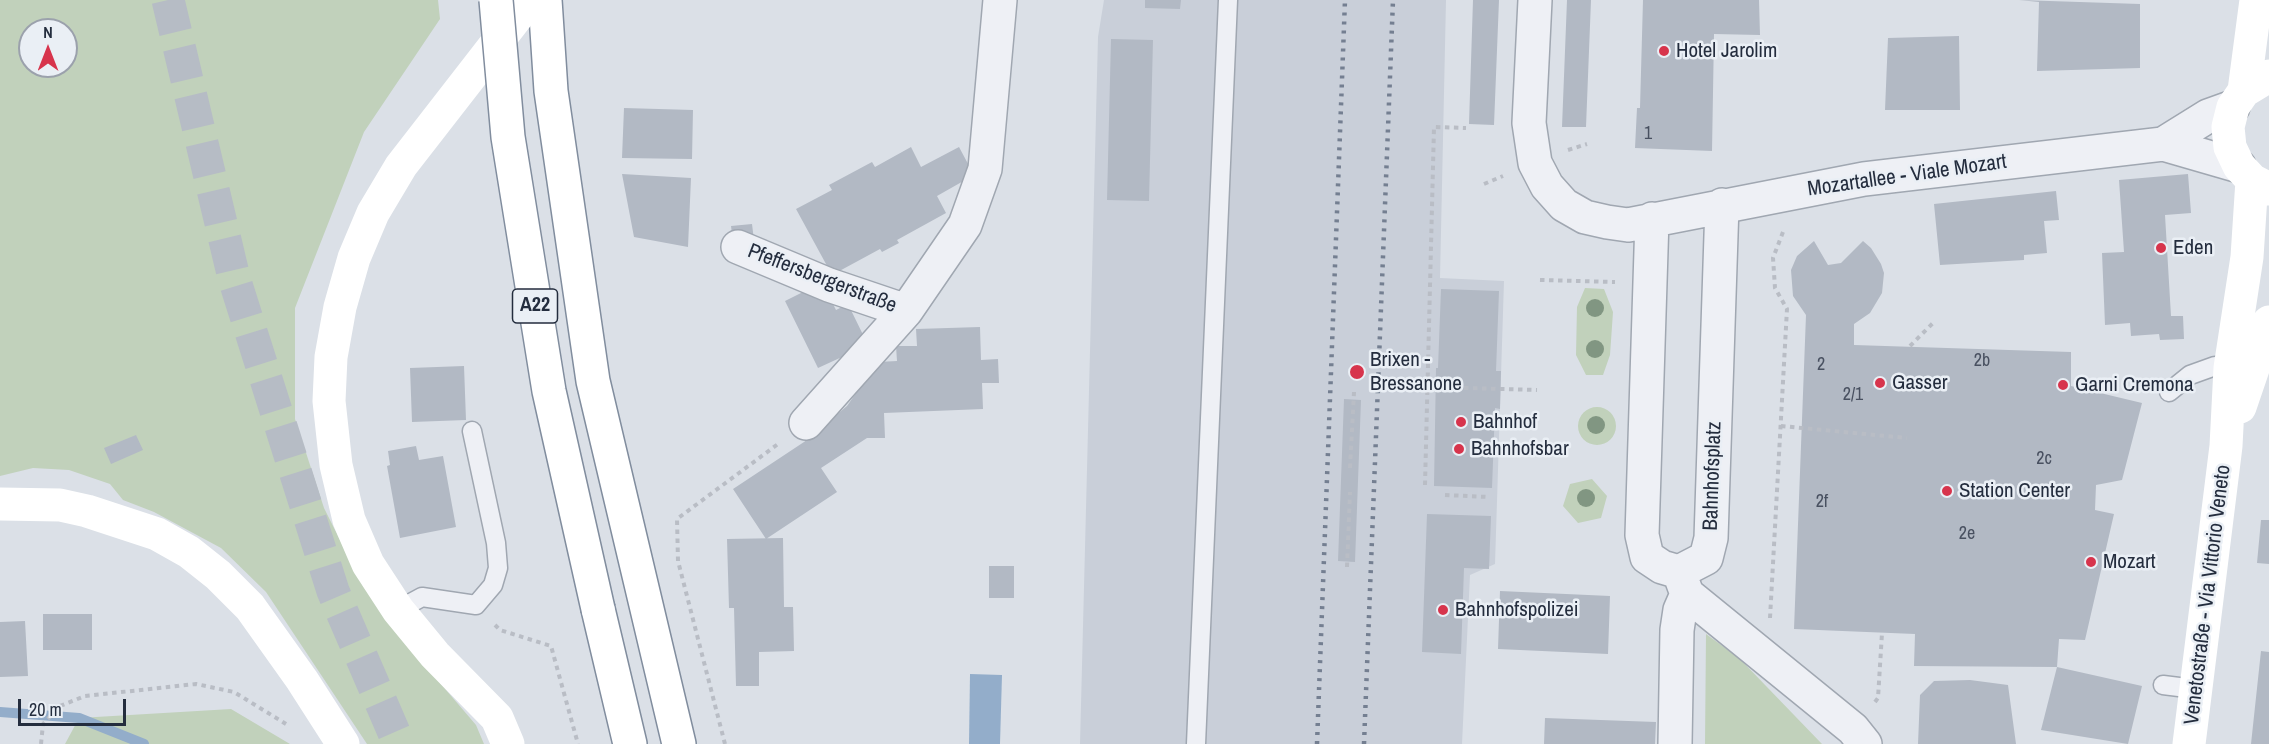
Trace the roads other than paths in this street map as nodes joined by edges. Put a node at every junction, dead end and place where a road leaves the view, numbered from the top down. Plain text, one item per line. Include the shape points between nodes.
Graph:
1 (496, 0) edge
2 (530, 0) edge
3 (545, 0) edge
4 (1000, 0) edge
5 (1228, 0) edge
6 (1535, 0) edge
7 (2256, 0) edge
8 (2249, 91) edge
9 (2163, 144) junction
10 (2253, 178) edge
11 (1722, 205) junction
12 (1652, 219) junction
13 (738, 247) dead end
14 (906, 311) junction
15 (2269, 322) edge
16 (2230, 368) junction
17 (2169, 392) dead end
18 (806, 423) road end
19 (472, 431) dead end
20 (2226, 446) junction
21 (0, 504) edge
22 (1683, 583) junction
23 (398, 610) junction
24 (2163, 685) dead end
25 (2195, 689) junction
26 (1859, 736) edge
27 (340, 740) edge
28 (508, 744) edge
29 (630, 744) edge
30 (679, 744) edge
31 (1196, 744) edge
32 (1675, 744) edge
33 (2189, 744) edge

1 - 29 main road, A22, bridge via 508,137 547,380
2 - 23 main road via 401,166 373,213 354,258 340,307 331,357 329,401 336,465 349,520 368,564
3 - 30 main road, A22 via 551,90 593,381
4 - 14 street via 985,169 964,225
5 - 31 lane
6 - 12 street, Mozartallee - Viale Mozart via 1529,123 1535,163 1547,186 1564,205 1585,217 1628,225
7 - 8 main road
8 - 9 street, Mozartallee - Viale Mozart
8 - 10 main road via 2228,127 2230,147
9 - 10 street, Mozartallee - Viale Mozart
9 - 11 street, Mozartallee - Viale Mozart via 1864,179
10 - 16 main road, Venetostraße - Via Vittorio Veneto via 2247,257
11 - 12 street, Mozartallee - Viale Mozart
11 - 22 street, Bahnhofsplatz via 1711,538 1706,558
12 - 22 street via 1642,535 1647,557
13 - 14 street, Pfeffersbergerstraße via 829,285
14 - 18 street
15 - 20 main road, Venetostraße - Via Vittorio Veneto
16 - 17 lane via 2215,366 2199,372
16 - 20 main road, Venetostraße - Via Vittorio Veneto
19 - 23 lane via 496,543 498,568 493,585 476,605 422,597
20 - 25 main road, Venetostraße - Via Vittorio Veneto
21 - 27 main road via 60,505 87,511 157,534 189,552 219,574 250,607
22 - 26 street via 1767,660
22 - 32 street via 1677,630
23 - 28 main road via 435,655 497,718
24 - 25 lane
25 - 33 main road, Venetostraße - Via Vittorio Veneto

